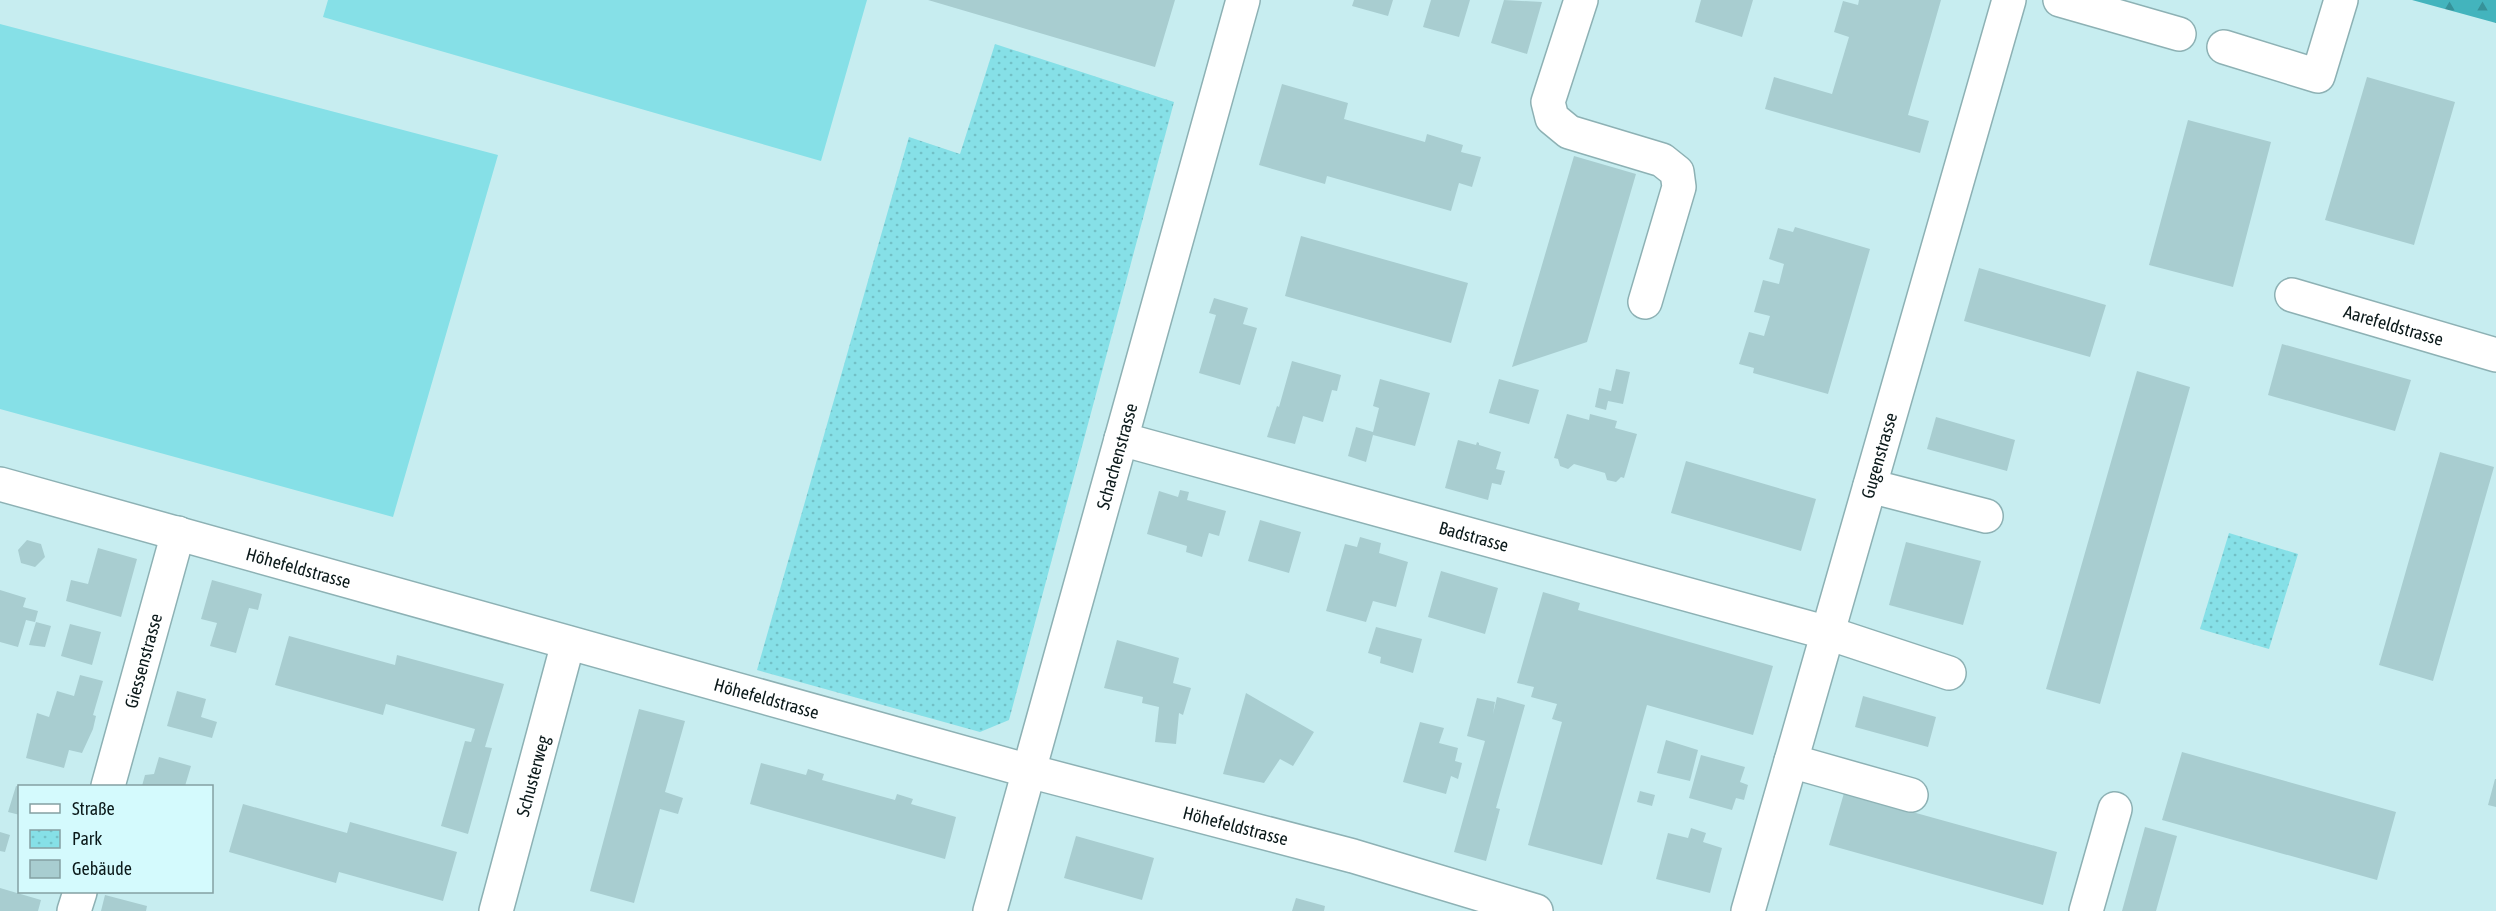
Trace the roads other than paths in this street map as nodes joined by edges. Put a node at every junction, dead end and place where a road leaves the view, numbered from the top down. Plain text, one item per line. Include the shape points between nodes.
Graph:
1 (1243, 0) edge
2 (1581, 0) edge
3 (2009, 0) edge
4 (2060, 0) edge
5 (2341, 0) edge
6 (2179, 34) dead end
7 (2224, 47) dead end
8 (2292, 295) dead end
9 (1645, 302) dead end
10 (2496, 356) edge
11 (1121, 439) junction
12 (0, 484) edge
13 (1870, 486) junction
14 (1986, 516) dead end
15 (178, 533) junction
16 (1828, 633) junction
17 (568, 643) junction
18 (1949, 673) dead end
19 (1791, 762) junction
20 (1029, 771) junction
21 (108, 785) edge
22 (1911, 795) dead end
23 (2115, 809) dead end
24 (79, 893) edge
25 (74, 911) edge
26 (496, 911) edge
27 (990, 911) edge
28 (1536, 911) edge
29 (1748, 911) edge
30 (2086, 911) edge

1 - 11 street, Schachenstrasse
2 - 9 street via 1548,102 1552,118 1569,132 1662,160 1677,172 1679,187
3 - 13 street, Gugenstrasse
4 - 6 street
5 - 7 street via 2318,76
8 - 10 street, Aarefeldstrasse
11 - 16 street, Badstrasse
11 - 20 street, Schachenstrasse
12 - 15 street, Höhefeldstrasse
13 - 14 street
13 - 16 street, Gugenstrasse
15 - 17 street, Höhefeldstrasse
15 - 21 street, Giessenstrasse
16 - 18 street, Badstrasse
16 - 19 street, Gugenstrasse
17 - 20 street, Höhefeldstrasse
17 - 26 street, Schusterweg
19 - 22 street
19 - 29 street, Gugenstrasse
20 - 27 street, Schachenstrasse
20 - 28 street, Höhefeldstrasse via 1353,856
23 - 30 street
24 - 25 street

